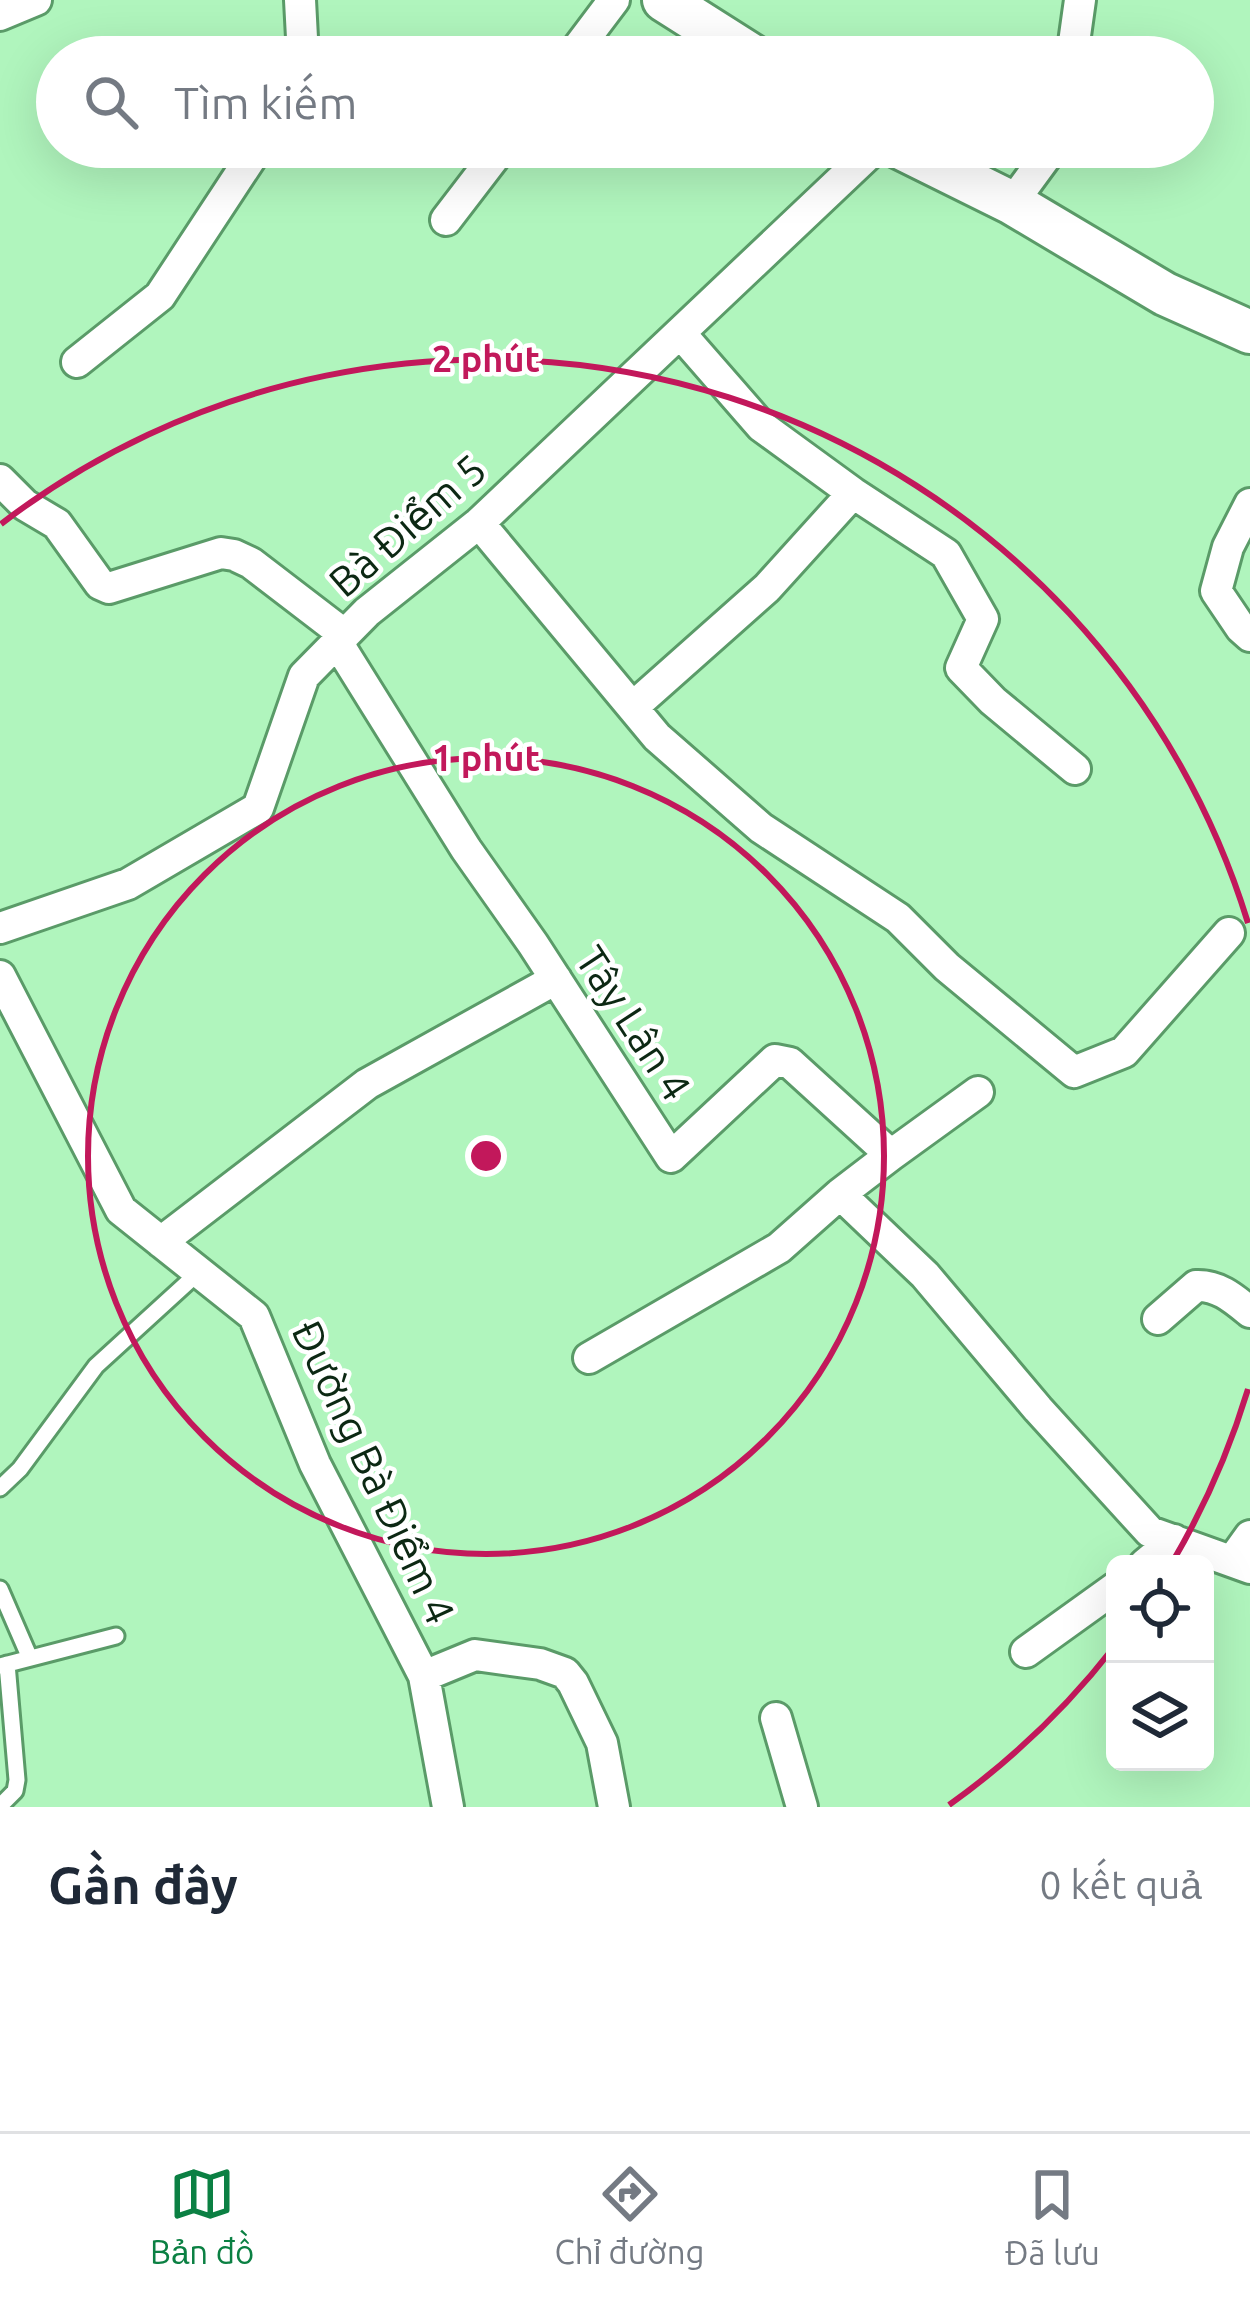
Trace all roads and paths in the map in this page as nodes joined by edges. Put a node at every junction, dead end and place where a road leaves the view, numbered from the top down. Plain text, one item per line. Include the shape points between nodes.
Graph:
1 (36, 0) edge
2 (300, 0) edge
3 (614, 0) edge
4 (664, 0) edge
5 (1080, 0) edge
6 (0, 15) edge
7 (302, 36) edge
8 (587, 36) edge
9 (721, 36) edge
10 (1075, 36) edge
11 (244, 168) edge
12 (486, 168) edge
13 (854, 168) edge
14 (941, 168) edge
15 (1038, 168) edge
16 (1012, 203) junction
17 (446, 220) dead end
18 (680, 332) junction
19 (1250, 332) edge
20 (77, 362) dead end
21 (0, 480) edge
22 (853, 493) junction
23 (1250, 505) edge
24 (479, 523) junction
25 (1250, 636) edge
26 (341, 639) junction
27 (633, 707) junction
28 (1075, 769) dead end
29 (0, 928) edge
30 (1229, 933) dead end
31 (0, 976) edge
32 (556, 979) junction
33 (978, 1092) dead end
34 (891, 1155) junction
35 (839, 1194) junction
36 (161, 1242) junction
37 (199, 1272) junction
38 (1250, 1312) edge
39 (1158, 1319) dead end
40 (589, 1358) dead end
41 (0, 1488) edge
42 (1174, 1540) junction
43 (1155, 1555) edge
44 (1244, 1555) edge
45 (0, 1589) edge
46 (1106, 1594) edge
47 (116, 1636) dead end
48 (1026, 1652) dead end
49 (29, 1656) junction
50 (4, 1665) edge
51 (424, 1676) junction
52 (776, 1718) dead end
53 (0, 1806) edge
54 (448, 1807) edge
55 (614, 1807) edge
56 (802, 1807) edge

1 - 6 street
2 - 7 street
3 - 8 street
4 - 9 main road
5 - 10 street
11 - 20 street via 160,296
12 - 17 street
13 - 18 street, Bà Điểm 5
14 - 16 main road
15 - 16 street
16 - 19 main road via 1165,294
18 - 22 street via 761,426
18 - 24 street, Bà Điểm 5
21 - 26 street via 57,524 100,584 234,555
22 - 27 street via 766,588
22 - 28 street via 946,554 983,619 961,668
23 - 25 street via 1216,591
24 - 26 street, Bà Điểm 5
24 - 27 street
26 - 29 street, Bà Điểm 5 via 304,676 258,808 128,884
26 - 32 street, Tây Lân 4 via 466,849
27 - 30 street via 761,828 898,918 1074,1072 1124,1052
31 - 36 street, Đường Bà Điểm 4 via 121,1210
32 - 34 street, Tây Lân 4 via 671,1157 775,1060 790,1063
32 - 36 street via 367,1084
33 - 34 street
34 - 35 street
35 - 40 street via 779,1248
35 - 42 street via 926,1275 1150,1532
36 - 37 street, Đường Bà Điểm 4
37 - 41 lane via 96,1366
37 - 51 street, Đường Bà Điểm 4 via 254,1316 315,1464
38 - 39 street via 1203,1285
42 - 43 street
42 - 44 street
45 - 49 lane
46 - 48 street
47 - 49 lane
49 - 50 lane
50 - 53 lane via 17,1780
51 - 54 street, Đường Bà Điểm 4
51 - 55 street via 475,1655 566,1673 602,1743
52 - 56 street

